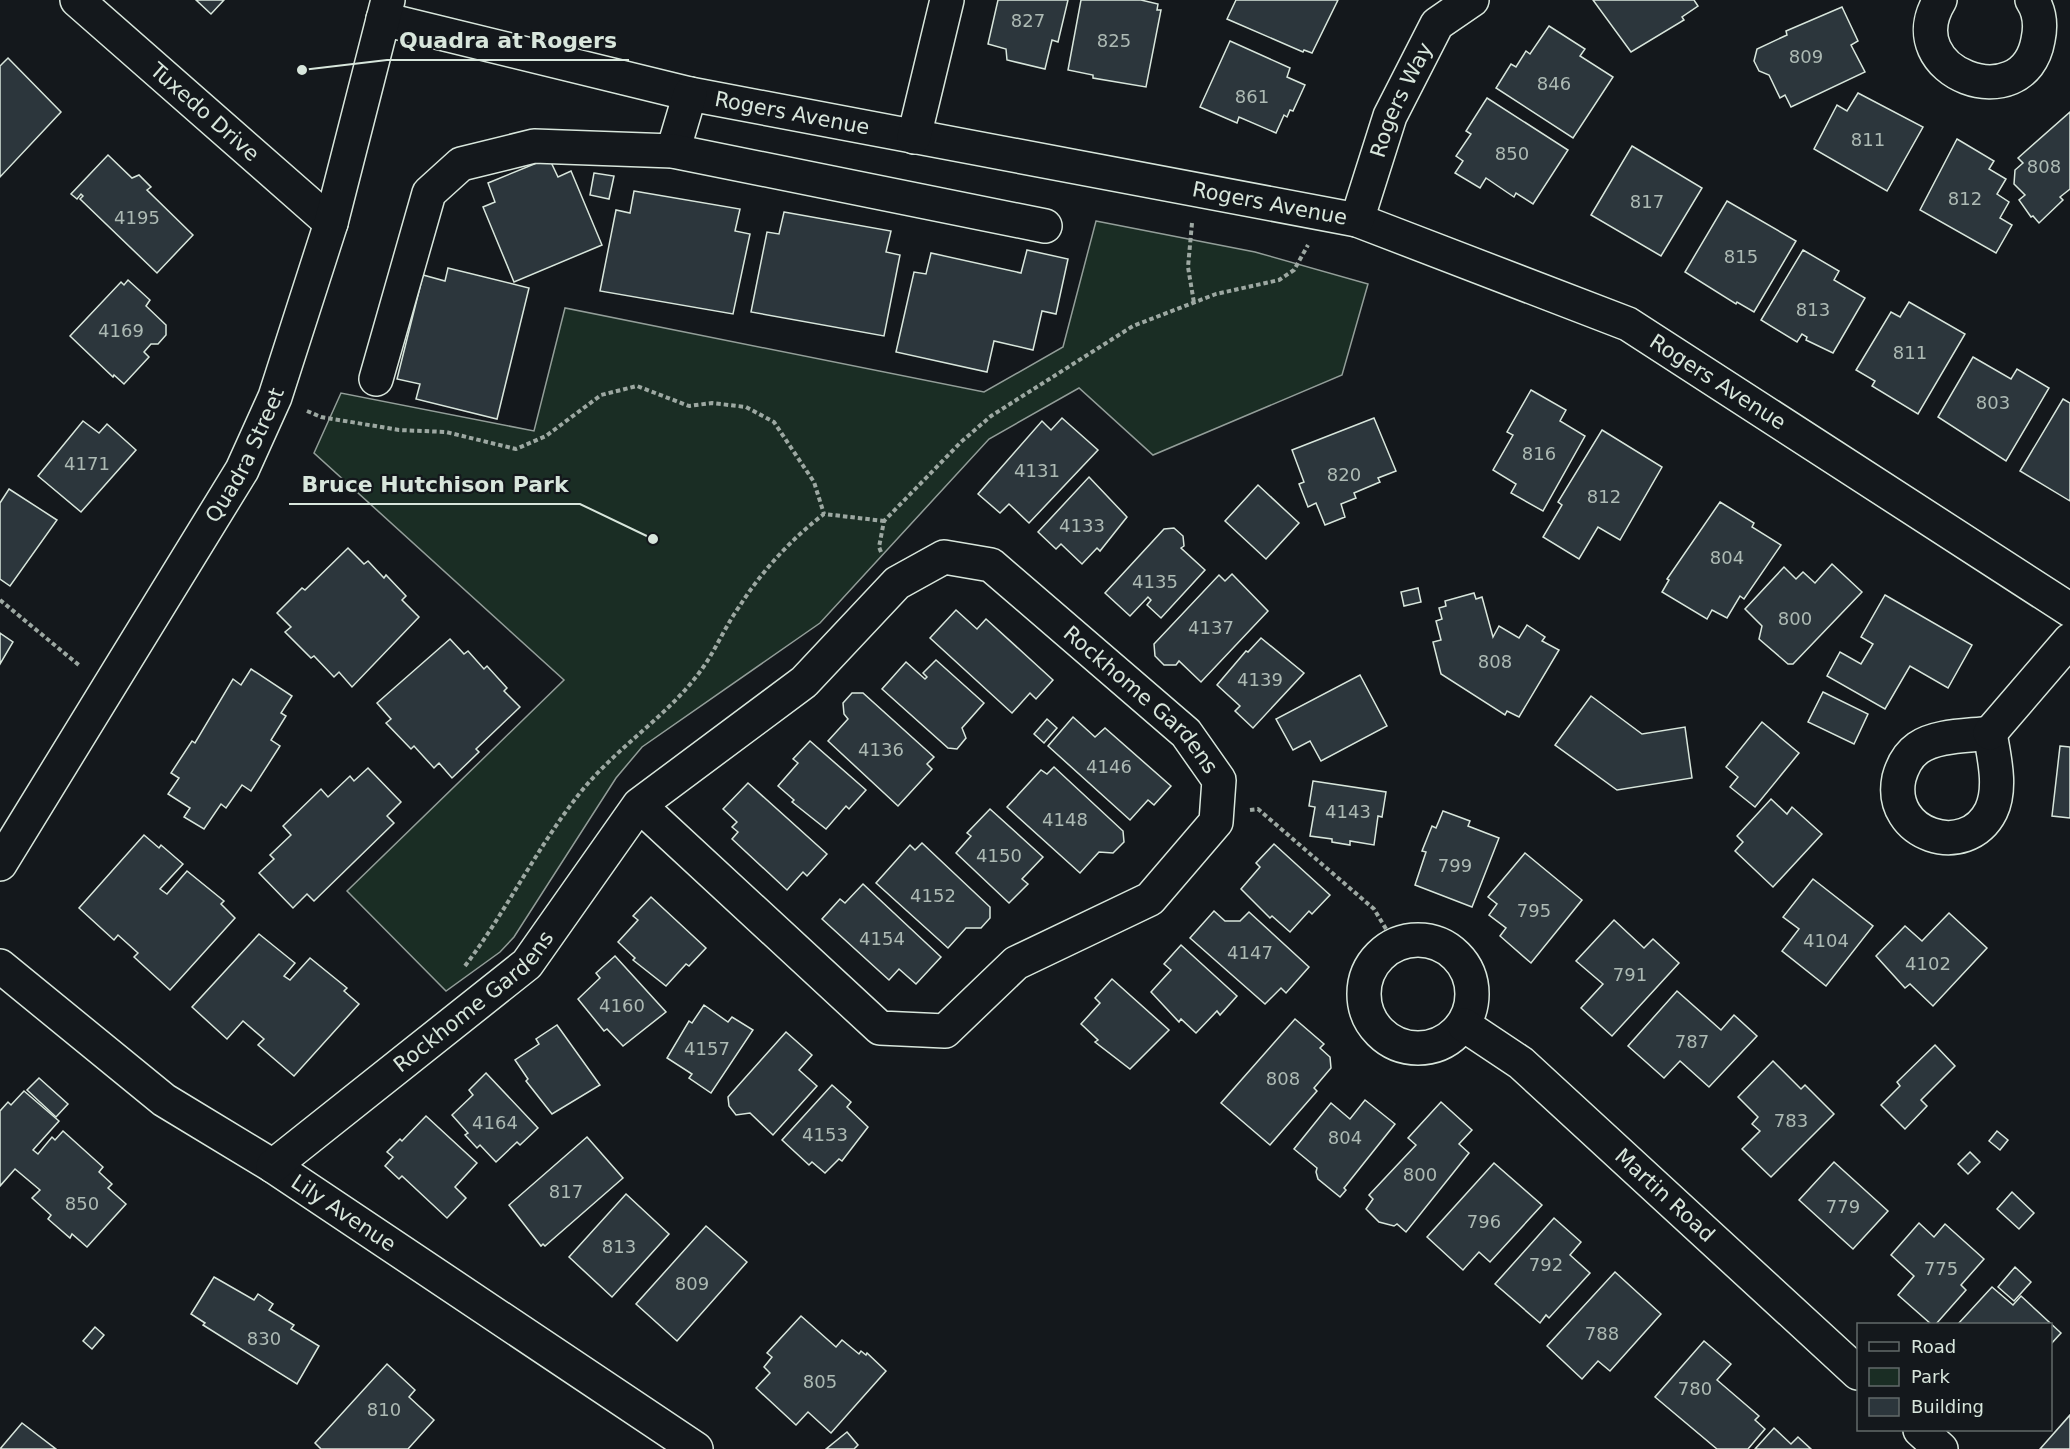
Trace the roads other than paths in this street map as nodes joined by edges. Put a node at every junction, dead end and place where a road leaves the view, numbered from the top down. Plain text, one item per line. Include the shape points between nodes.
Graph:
1 (77, 0) edge
2 (947, 0) edge
3 (1472, 0) edge
4 (1940, 0) edge
5 (2032, 0) edge
6 (385, 10) edge
7 (690, 94) junction
8 (914, 137) junction
9 (673, 151) junction
10 (1357, 220) junction
11 (331, 223) junction
12 (1044, 226) dead end
13 (376, 379) dead end
14 (2070, 610) edge
15 (2070, 640) edge
16 (1990, 733) dead end
17 (639, 805) junction
18 (0, 864) edge
19 (0, 966) edge
20 (1464, 1025) junction
21 (273, 1167) junction
22 (1857, 1372) edge
23 (1921, 1431) edge
24 (696, 1449) edge
25 (1941, 1449) edge

1 - 11 street, Tuxedo Drive
2 - 8 street
3 - 10 street, Rogers Way via 1437,24 1390,116
4 - 5 street via 1931,29 1936,50 1948,68 1966,80 1987,83 2008,79 2026,66 2037,48 2041,27
6 - 7 street, Rogers Avenue
6 - 11 street, Quadra Street
7 - 8 street, Rogers Avenue
7 - 9 street
8 - 10 street, Rogers Avenue
9 - 12 street
9 - 13 street via 534,146 461,164 429,193
10 - 14 street, Rogers Avenue via 1628,324
11 - 18 street, Quadra Street via 275,397 242,470
15 - 16 street
17 - 17 street, Rockhome Gardens via 804,682 897,583 944,557 991,565 1186,733 1219,780 1216,822 1150,899 1016,963 945,1031 879,1028
17 - 21 street, Rockhome Gardens via 527,964
19 - 21 street, Lily Avenue via 164,1100
20 - 20 street via 1445,1042 1421,1050 1397,1045 1377,1030 1365,1007 1365,982 1376,960 1395,945 1419,939 1442,945 1460,959 1471,980 1473,1004
20 - 22 street, Martin Road via 1521,1063
21 - 24 street, Lily Avenue
23 - 25 street

